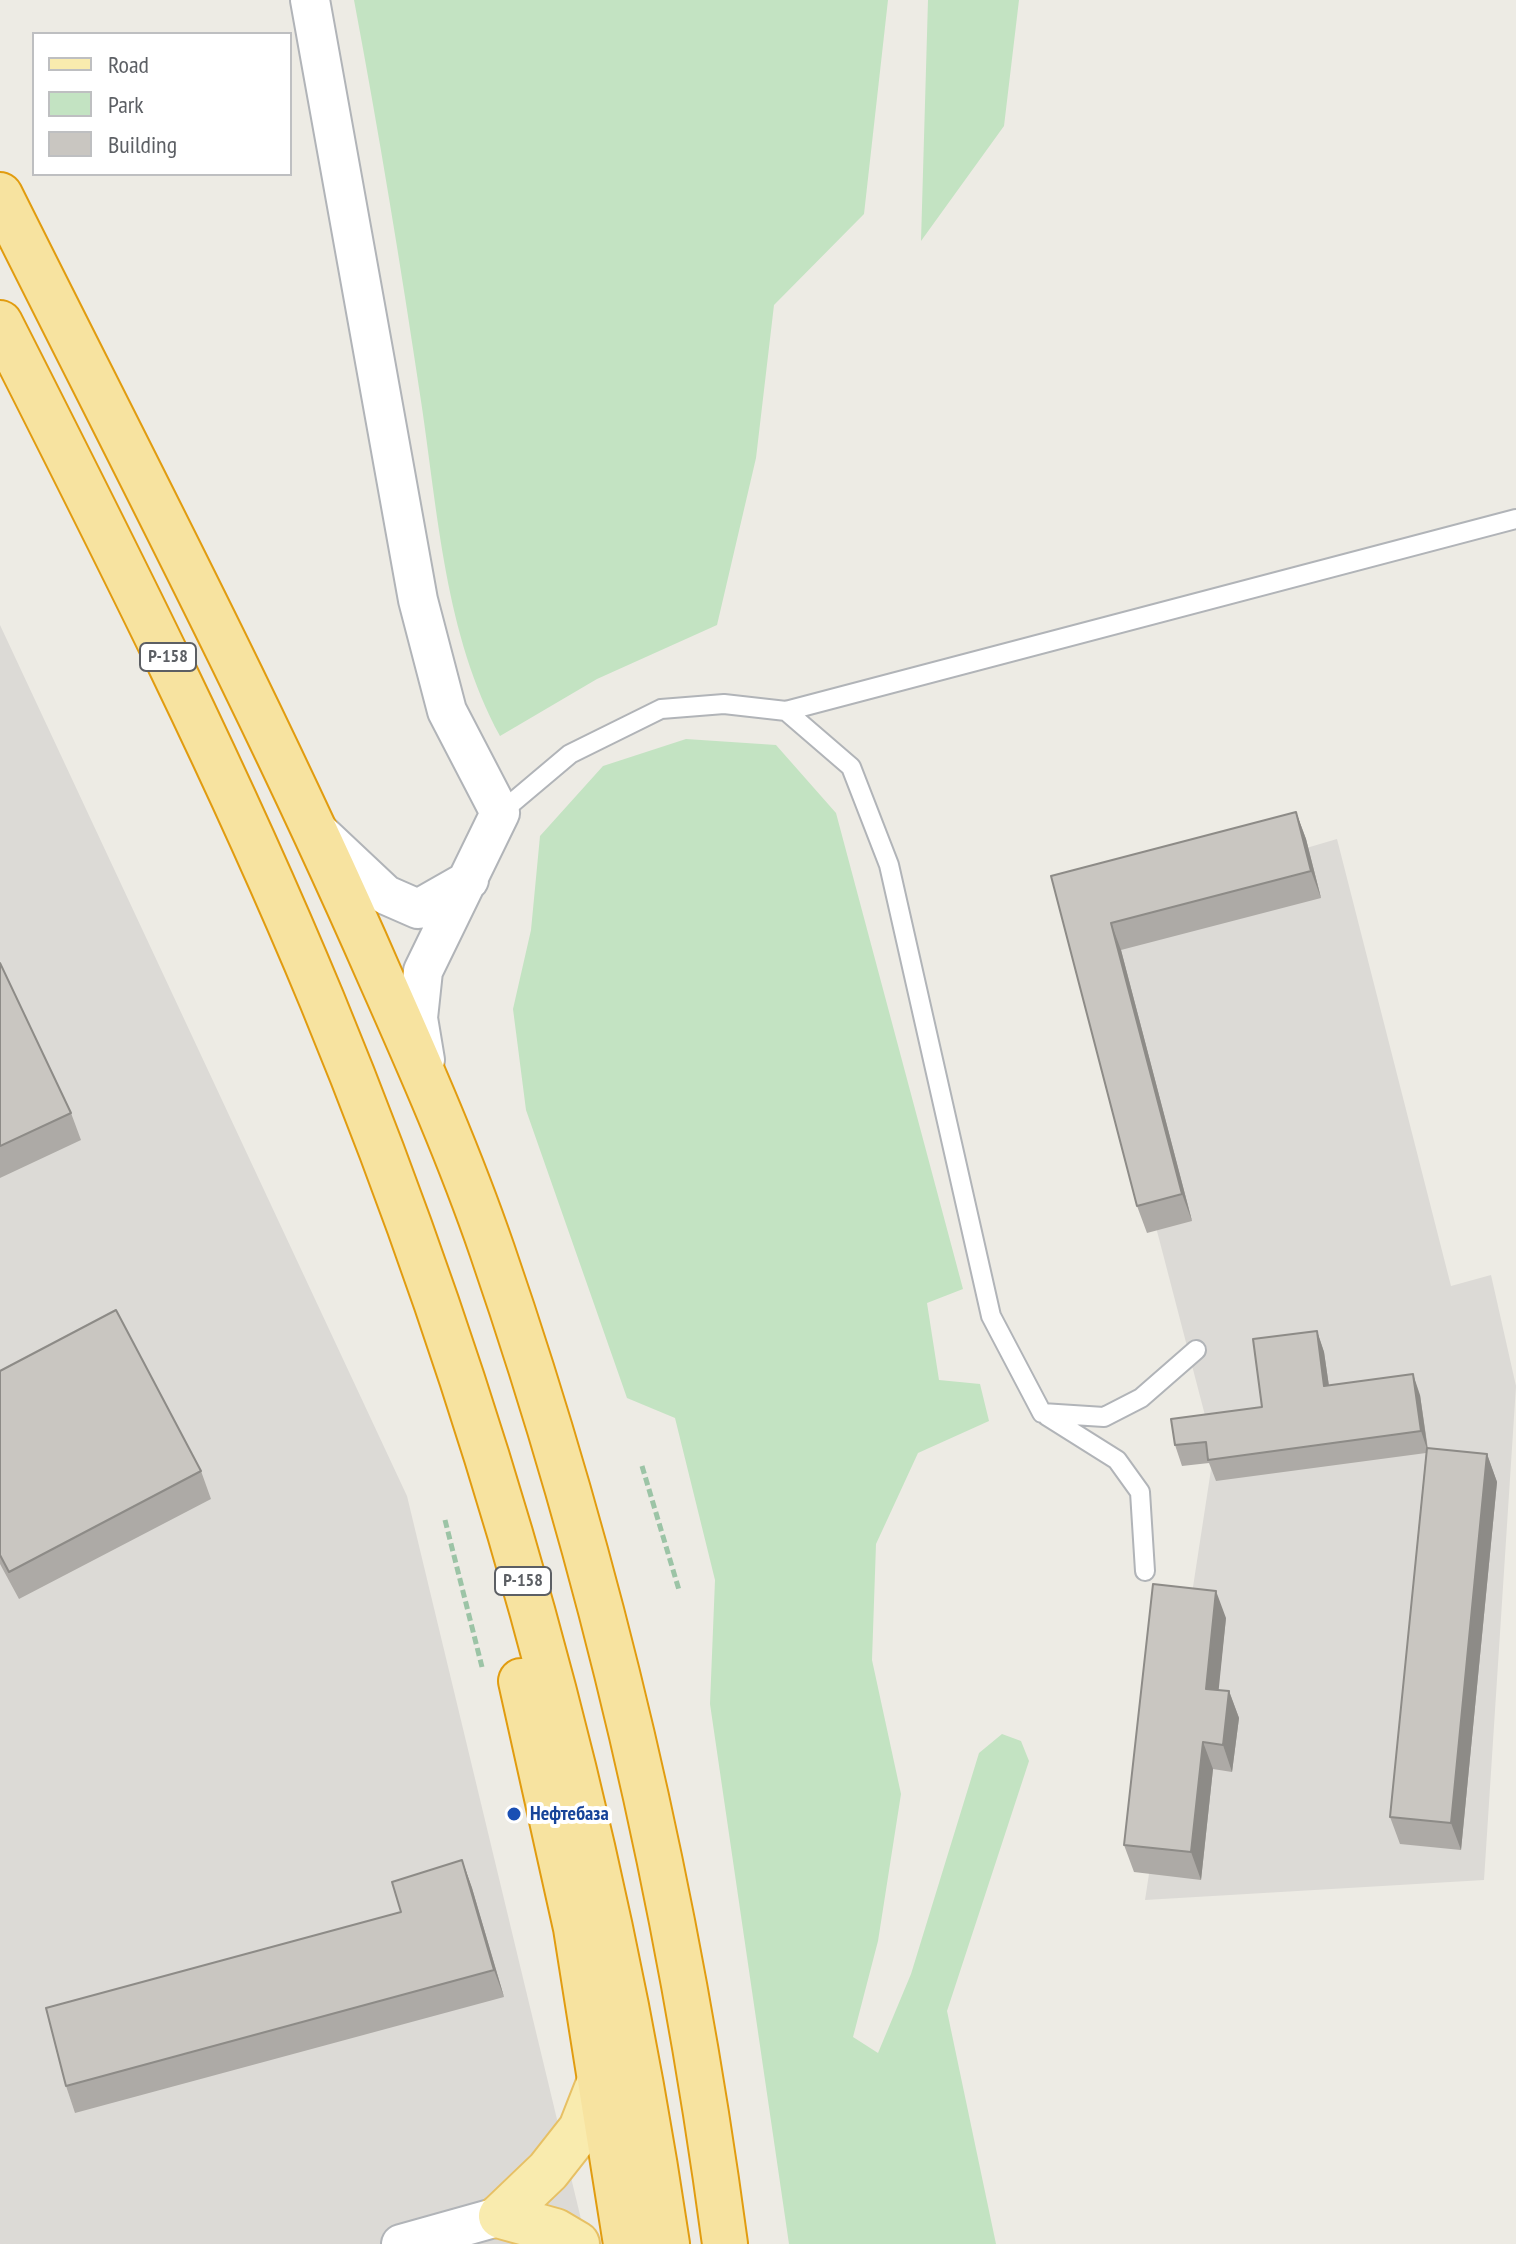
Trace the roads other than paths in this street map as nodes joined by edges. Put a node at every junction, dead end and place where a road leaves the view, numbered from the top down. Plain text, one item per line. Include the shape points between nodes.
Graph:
1 (310, 0) edge
2 (0, 195) edge
3 (0, 323) edge
4 (1516, 519) edge
5 (786, 711) junction
6 (500, 813) junction
7 (316, 828) junction
8 (469, 880) junction
9 (431, 1092) junction
10 (429, 1281) junction
11 (1196, 1350) dead end
12 (1042, 1413) junction
13 (1145, 1571) dead end
14 (601, 2078) junction
15 (501, 2216) junction
16 (401, 2244) edge
17 (577, 2244) edge
18 (626, 2244) edge
19 (667, 2244) edge
20 (725, 2244) edge

1 - 6 street via 418,600 447,711
2 - 7 highway, Р-158
3 - 10 highway, Р-158 via 196,711 321,999
4 - 5 lane
5 - 6 lane via 724,704 661,709 570,754
5 - 12 lane via 851,767 889,865 991,1316
6 - 8 street
7 - 8 street via 386,895 418,909
7 - 9 highway, Р-158
8 - 9 street via 423,971 418,1018
9 - 20 highway, Р-158 via 492,1249 559,1463 629,1718 683,1981
10 - 14 highway via 452,1414 544,1776
10 - 19 highway, Р-158 via 540,1635 590,1831
11 - 12 lane via 1141,1398 1104,1417
12 - 13 lane via 1117,1460 1140,1492
14 - 15 main road via 581,2129 548,2171
14 - 18 highway
15 - 16 street
15 - 17 main road via 555,2231

